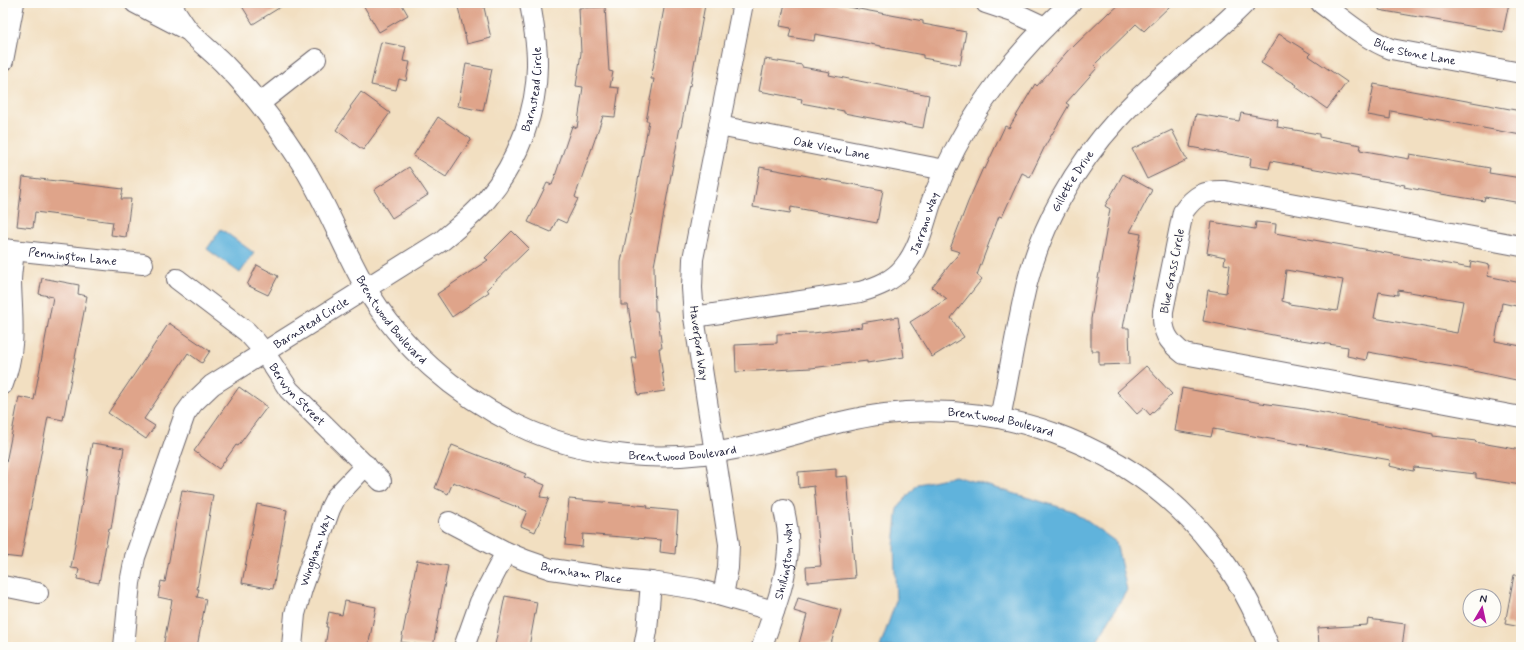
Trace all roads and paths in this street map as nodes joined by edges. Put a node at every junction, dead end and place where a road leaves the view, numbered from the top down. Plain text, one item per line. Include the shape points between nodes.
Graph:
1 (14, 3) edge
2 (135, 3) edge
3 (169, 3) edge
4 (530, 3) edge
5 (743, 3) edge
6 (986, 3) edge
7 (1071, 3) edge
8 (1245, 3) edge
9 (1321, 3) edge
10 (1045, 27) junction
11 (189, 31) junction
12 (316, 59) dead end
13 (3, 61) edge
14 (1521, 73) edge
15 (260, 104) junction
16 (719, 126) junction
17 (945, 170) junction
18 (1521, 246) edge
19 (9, 250) edge
20 (142, 264) dead end
21 (177, 279) dead end
22 (366, 288) junction
23 (694, 317) junction
24 (264, 352) junction
25 (3, 384) edge
26 (1521, 417) edge
27 (1000, 418) junction
28 (715, 453) junction
29 (366, 465) junction
30 (382, 480) dead end
31 (784, 510) dead end
32 (449, 522) dead end
33 (506, 552) junction
34 (652, 582) junction
35 (3, 586) edge
36 (38, 593) dead end
37 (723, 596) junction
38 (774, 611) junction
39 (124, 647) edge
40 (292, 647) edge
41 (464, 647) edge
42 (644, 647) edge
43 (762, 647) edge
44 (1269, 647) edge

1 - 13 street
2 - 11 street, Brentwood Boulevard
3 - 11 street, Brentwood Boulevard
4 - 22 street, Barnstead Circle via 537,62 535,92 528,121 511,162 496,188 466,221 443,240
5 - 16 street, Haverford Way
6 - 10 street
7 - 10 street, Jarrano Way
8 - 27 street, Gillette Drive via 1224,25 1118,119 1089,153 1065,191 1051,217 1026,286
9 - 14 street, Blue Stone Lane via 1367,37 1391,49
10 - 17 street, Jarrano Way via 1022,51 991,91
11 - 15 street, Brentwood Boulevard via 226,66
12 - 15 street
15 - 22 street, Brentwood Boulevard via 303,166
16 - 17 street, Oak View Lane
16 - 23 street, Haverford Way via 693,259
17 - 23 street, Jarrano Way via 911,257 904,267 884,283 860,292
18 - 26 street, Blue Grass Circle via 1225,191 1213,191 1201,194 1190,202 1183,212 1163,311 1163,324 1166,336 1184,354
19 - 20 street, Pennington Lane
19 - 25 street via 14,321 12,347
21 - 24 street, Berwyn Street via 247,332
22 - 24 street, Barnstead Circle
22 - 28 street, Brentwood Boulevard via 390,323 417,355 477,403 520,426 559,441 628,456 698,456
23 - 28 street, Haverford Way
24 - 29 street, Berwyn Street via 289,390
24 - 39 street, Barnstead Circle via 202,393 185,414 135,557
27 - 28 street, Brentwood Boulevard via 931,411 887,414 844,421
27 - 44 street, Brentwood Boulevard via 1065,437 1104,455 1152,486 1184,514 1213,546 1237,580 1258,618
28 - 37 street, Haverford Way via 729,544
29 - 30 street, Berwyn Street
29 - 40 street, Wingham Way via 336,497 330,509 295,614
31 - 38 street, Shillington Way via 788,550 785,574
32 - 33 street, Burnham Place
33 - 34 street, Burnham Place via 551,568 620,580
33 - 41 street via 480,602
34 - 37 street, Burnham Place
34 - 42 street
35 - 36 street
37 - 38 street
38 - 43 street

